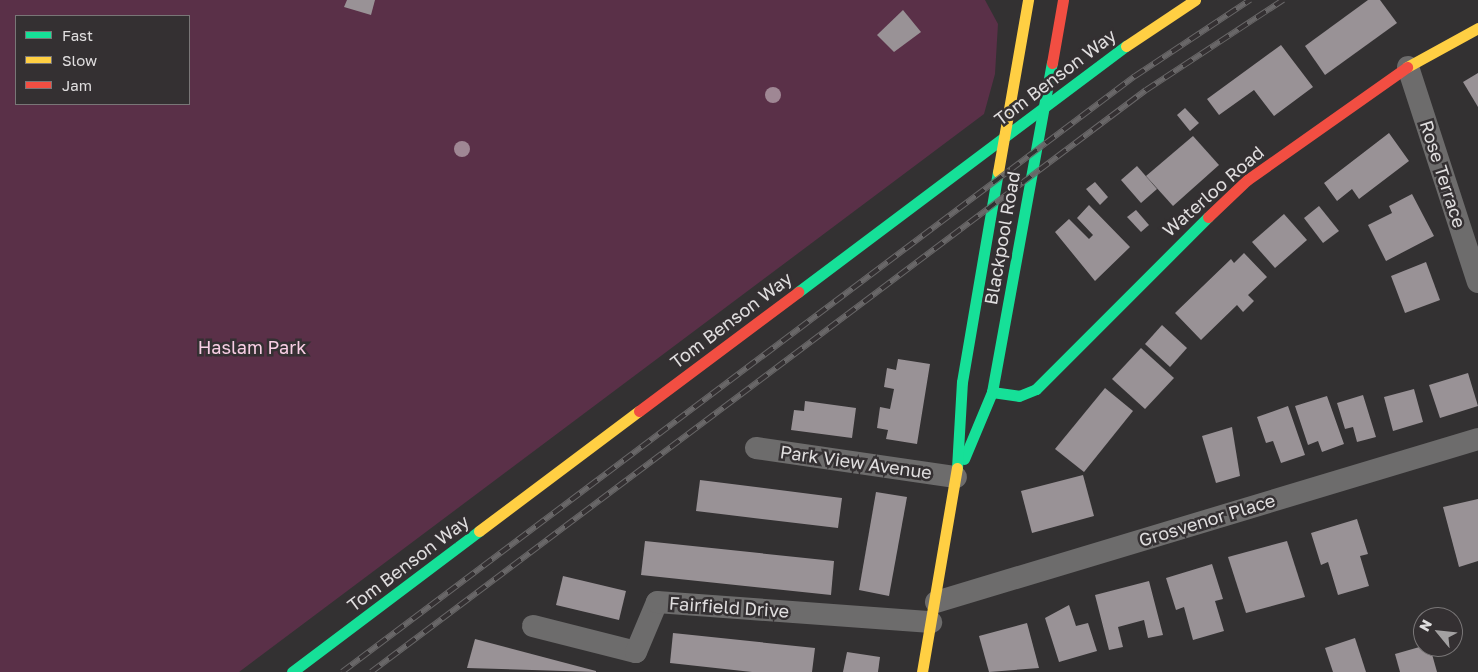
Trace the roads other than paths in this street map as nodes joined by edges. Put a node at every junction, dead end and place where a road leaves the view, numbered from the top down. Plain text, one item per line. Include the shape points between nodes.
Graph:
1 (1062, 0) edge
2 (1195, 0) edge
3 (1027, 1) edge
4 (1478, 28) edge
5 (1408, 67) junction
6 (1478, 282) edge
7 (992, 392) junction
8 (1478, 439) edge
9 (756, 448) dead end
10 (956, 477) junction
11 (934, 612) junction
12 (533, 626) dead end
13 (292, 672) edge
14 (922, 672) edge

1 - 7 main road, Blackpool Road
2 - 13 main road, Tom Benson Way via 1117,52
3 - 10 main road, Blackpool Road via 962,382
4 - 5 main road, Waterloo Road
5 - 6 street, Rose Terrace
5 - 7 main road, Waterloo Road via 1247,180 1150,271 1036,390 1019,396
7 - 10 main road, Blackpool Road
8 - 11 street, Grosvenor Place
9 - 10 street, Park View Avenue
10 - 11 main road, Blackpool Road
11 - 12 street, Fairfield Drive via 656,602 636,652
11 - 14 main road, Blackpool Road

